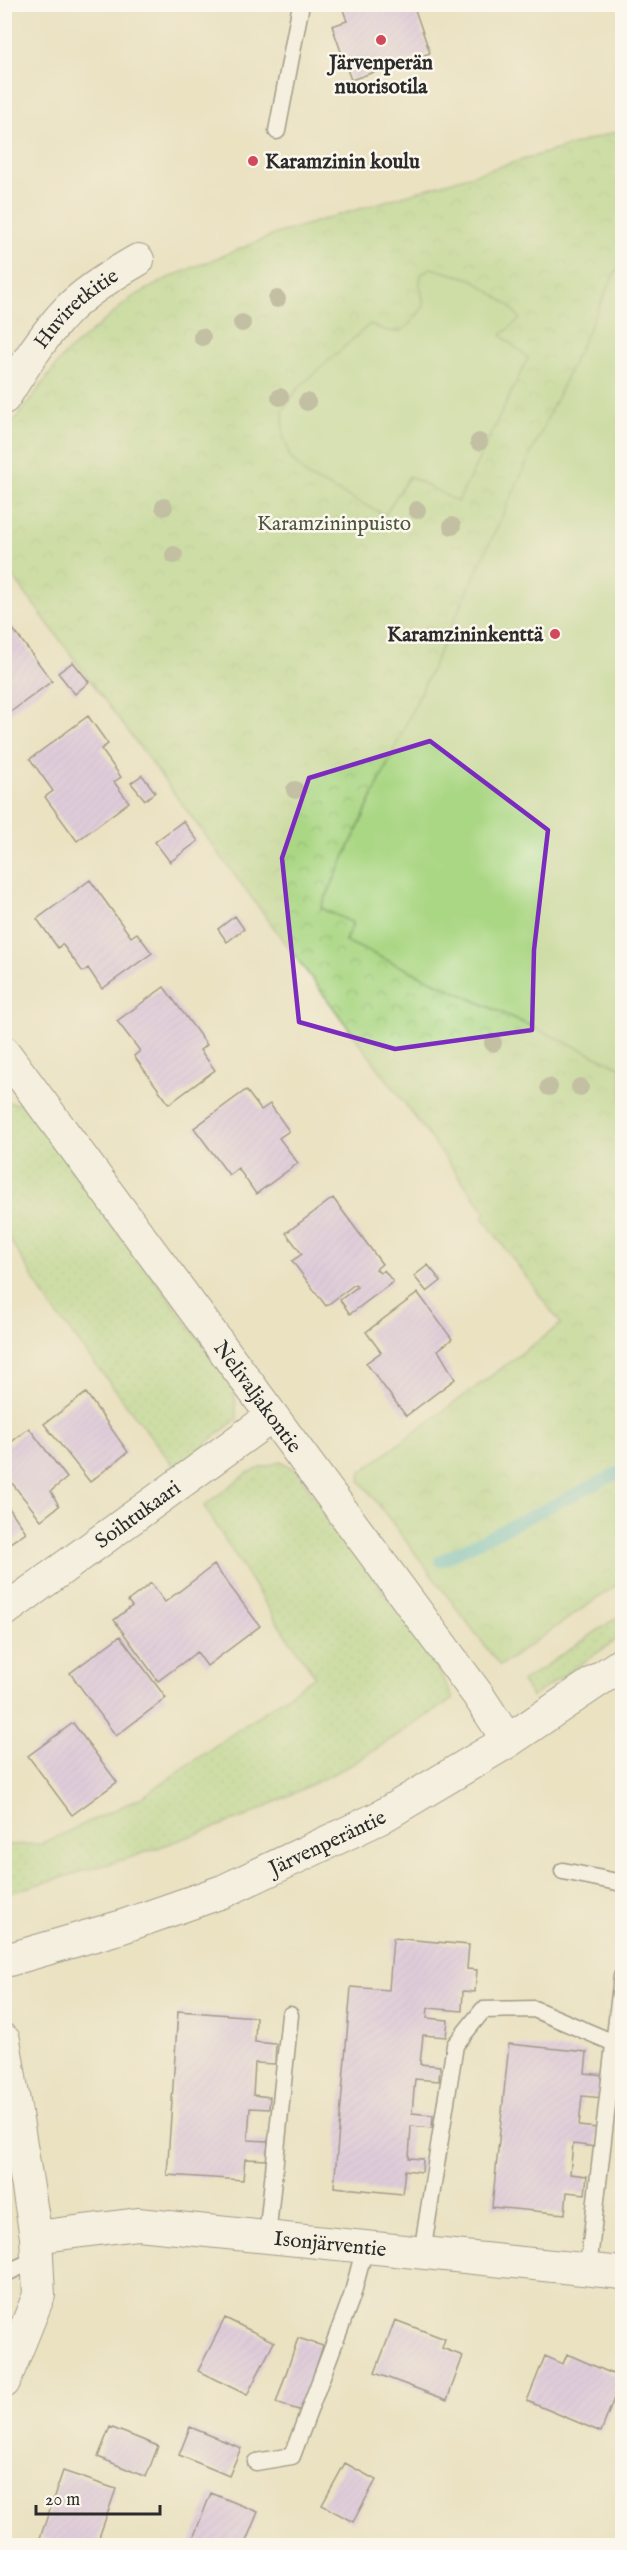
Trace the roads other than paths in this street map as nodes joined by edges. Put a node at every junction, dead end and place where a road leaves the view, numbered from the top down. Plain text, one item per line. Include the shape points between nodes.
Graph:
1 (301, 4) edge
2 (277, 131) dead end
3 (138, 260) dead end
4 (4, 398) edge
5 (8, 1063) edge
6 (271, 1417) junction
7 (4, 1611) edge
8 (622, 1664) edge
9 (508, 1741) junction
10 (563, 1871) dead end
11 (622, 1883) edge
12 (4, 1961) edge
13 (622, 1976) edge
14 (291, 2015) dead end
15 (4, 2040) edge
16 (614, 2043) junction
17 (267, 2238) junction
18 (365, 2247) junction
19 (36, 2248) junction
20 (422, 2253) junction
21 (588, 2269) junction
22 (622, 2273) edge
23 (4, 2274) edge
24 (4, 2382) edge
25 (256, 2462) dead end

1 - 2 lane
3 - 4 street, Huviretkitie via 109,276 61,316
5 - 6 street, Nelivaljakontie
6 - 7 street, Soihtukaari
6 - 9 street, Nelivaljakontie
8 - 9 street, Järvenperäntie
9 - 12 street, Järvenperäntie via 379,1818 224,1891 121,1927
10 - 11 lane
13 - 16 lane
14 - 17 lane
15 - 19 street
16 - 20 lane via 534,2009 483,2010 455,2045
16 - 21 lane
17 - 18 street, Isonjärventie
17 - 19 street, Isonjärventie via 138,2224
18 - 20 street, Isonjärventie
18 - 25 lane via 352,2296 292,2456
19 - 23 lane
19 - 24 street via 39,2295
20 - 21 street, Isonjärventie
21 - 22 street, Isonjärventie

